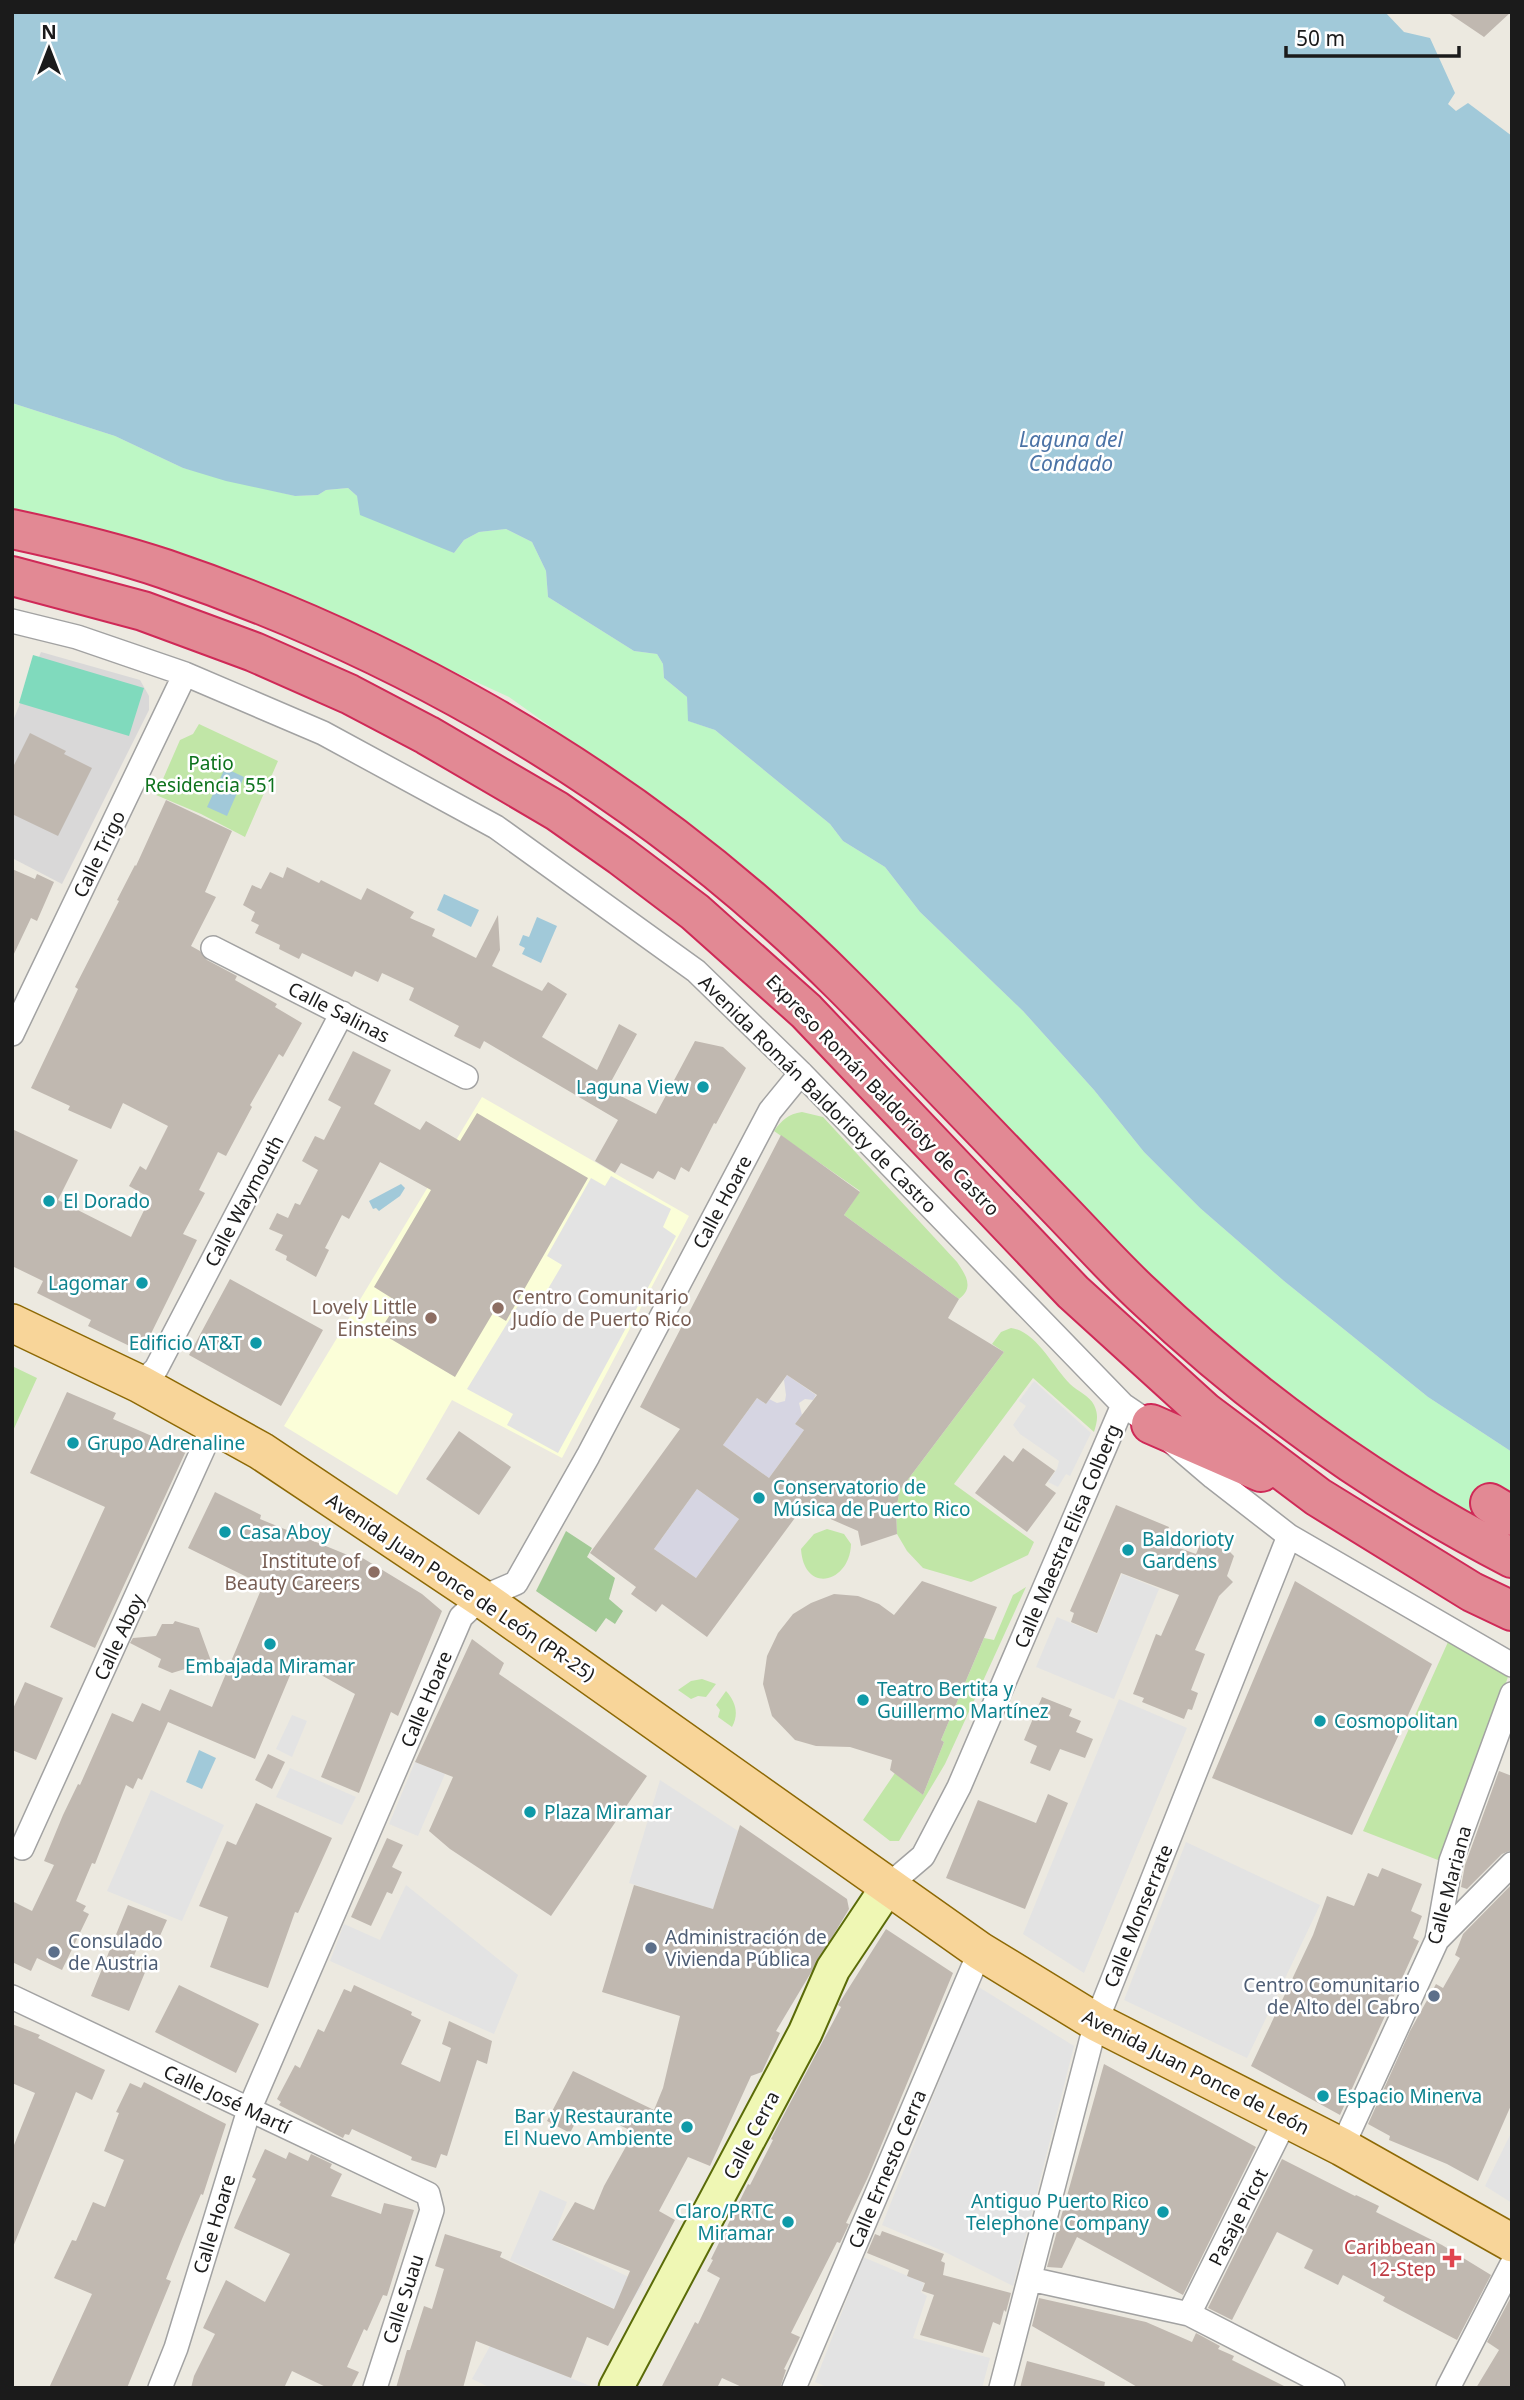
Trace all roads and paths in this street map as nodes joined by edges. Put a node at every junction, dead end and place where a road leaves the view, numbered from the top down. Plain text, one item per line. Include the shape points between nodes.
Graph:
1 (12, 529) edge
2 (12, 576) edge
3 (12, 621) edge
4 (185, 674) junction
5 (213, 948) dead end
6 (342, 1013) junction
7 (12, 1034) edge
8 (802, 1073) junction
9 (466, 1077) dead end
10 (12, 1323) edge
11 (140, 1384) junction
12 (1137, 1414) junction
13 (214, 1425) junction
14 (1318, 1497) junction
15 (1289, 1536) junction
16 (1512, 1558) edge
17 (481, 1598) junction
18 (1512, 1611) edge
19 (1512, 1665) edge
20 (1512, 1695) edge
21 (22, 1848) dead end
22 (1512, 1864) edge
23 (889, 1885) junction
24 (1437, 1940) junction
25 (980, 1951) junction
26 (12, 1997) edge
27 (1096, 2021) junction
28 (249, 2110) junction
29 (1286, 2119) junction
30 (1342, 2147) junction
31 (432, 2210) joint
32 (1512, 2244) edge
33 (1512, 2264) edge
34 (1030, 2279) junction
35 (1189, 2314) junction
36 (160, 2388) edge
37 (375, 2388) edge
38 (616, 2388) edge
39 (794, 2388) edge
40 (1001, 2388) edge
41 (1333, 2388) edge
42 (1448, 2388) edge

1 - 16 highway via 163,568 364,649 517,730 646,816 772,917 835,976 1139,1292 1199,1347 1353,1463
2 - 14 highway, Expreso Román Baldorioty de Castro via 143,611 349,694 491,771 621,856 695,912 806,1011 1073,1292 1140,1355 1205,1412
3 - 4 street, Avenida Román Baldorioty de Castro via 77,637
4 - 7 street, Calle Trigo
4 - 8 street, Avenida Román Baldorioty de Castro via 323,733 496,827 696,971
5 - 6 street, Calle Salinas
6 - 9 street, Calle Salinas
6 - 11 street, Calle Waymouth via 156,1369
8 - 12 street, Avenida Román Baldorioty de Castro
8 - 17 street, Calle Hoare via 770,1111 516,1583
10 - 11 main road, Avenida Juan Ponce de León (PR-25)
11 - 13 main road, Avenida Juan Ponce de León (PR-25)
12 - 14 highway
12 - 15 street, Avenida Román Baldorioty de Castro
12 - 23 street, Calle Maestra Elisa Colberg via 960,1787 923,1856
13 - 17 main road, Avenida Juan Ponce de León (PR-25) via 261,1451
13 - 21 street, Calle Aboy
14 - 18 highway, Expreso Román Baldorioty de Castro via 1472,1592
15 - 19 street, Avenida Román Baldorioty de Castro
15 - 27 street, Calle Monserrate
17 - 23 main road, Avenida Juan Ponce de León (PR-25)
17 - 28 street, Calle Hoare via 461,1617
20 - 24 street, Calle Mariana via 1451,1861
22 - 24 street
23 - 25 main road, Avenida Juan Ponce de León
23 - 38 street, Calle Cerra via 833,1969 805,2033
24 - 30 street, Calle Mariana
25 - 27 main road, Avenida Juan Ponce de León
25 - 39 street, Calle Ernesto Cerra
26 - 28 street, Calle José Martí
27 - 29 main road, Avenida Juan Ponce de León
27 - 34 street, Calle Monserrate
28 - 31 street, Calle José Martí via 428,2194
28 - 36 street, Calle Hoare
29 - 30 main road, Avenida Juan Ponce de León
29 - 35 street, Pasaje Picot
30 - 32 main road, Avenida Juan Ponce de León
31 - 37 street, Calle Suau
33 - 42 street
34 - 35 street
34 - 40 street, Calle Monserrate
35 - 41 street

